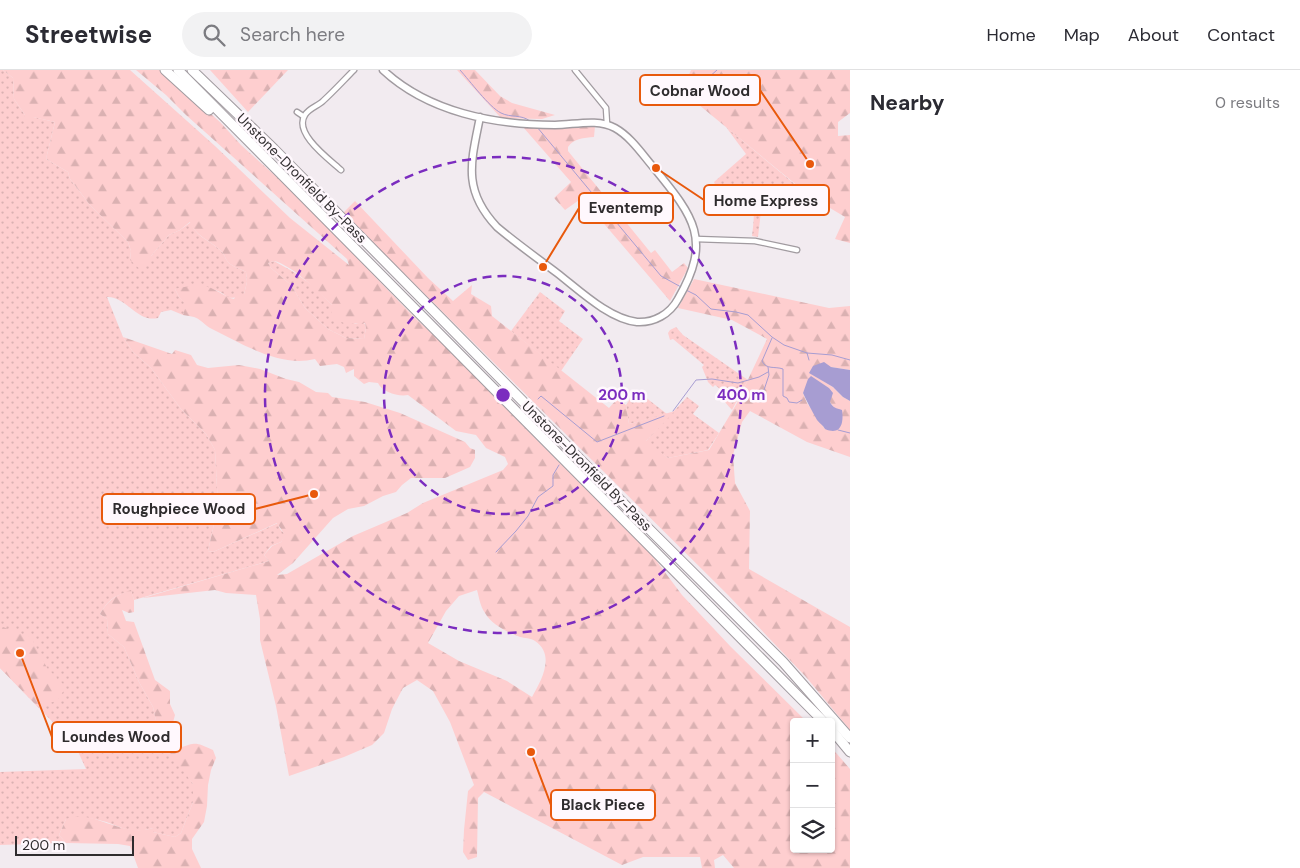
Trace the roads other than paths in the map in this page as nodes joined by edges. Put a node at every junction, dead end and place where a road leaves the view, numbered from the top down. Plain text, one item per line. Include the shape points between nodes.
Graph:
1 (165, 70) edge
2 (178, 70) edge
3 (192, 70) edge
4 (201, 70) edge
5 (354, 70) edge
6 (383, 70) edge
7 (576, 70) edge
8 (297, 112) dead end
9 (303, 116) junction
10 (480, 117) junction
11 (607, 124) junction
12 (254, 147) junction
13 (274, 149) junction
14 (341, 170) dead end
15 (696, 239) junction
16 (797, 250) dead end
17 (820, 718) edge
18 (835, 734) edge
19 (850, 738) edge
20 (850, 752) edge

1 - 12 highway
2 - 12 highway, Unstone-Dronfield By-Pass
3 - 13 highway, Unstone-Dronfield By-Pass
4 - 13 highway
5 - 9 street
6 - 10 street via 402,87 422,98 446,109
7 - 11 street via 606,108
8 - 9 street
9 - 14 street via 307,137
10 - 11 street via 541,125
10 - 15 street via 471,172 473,187 484,212 497,227 591,299 622,318 651,321 671,309 694,265
11 - 15 street via 631,140 682,203 691,218
12 - 17 highway, Unstone-Dronfield By-Pass
13 - 19 highway, Unstone-Dronfield By-Pass via 783,662
15 - 16 street via 755,241
18 - 20 highway

